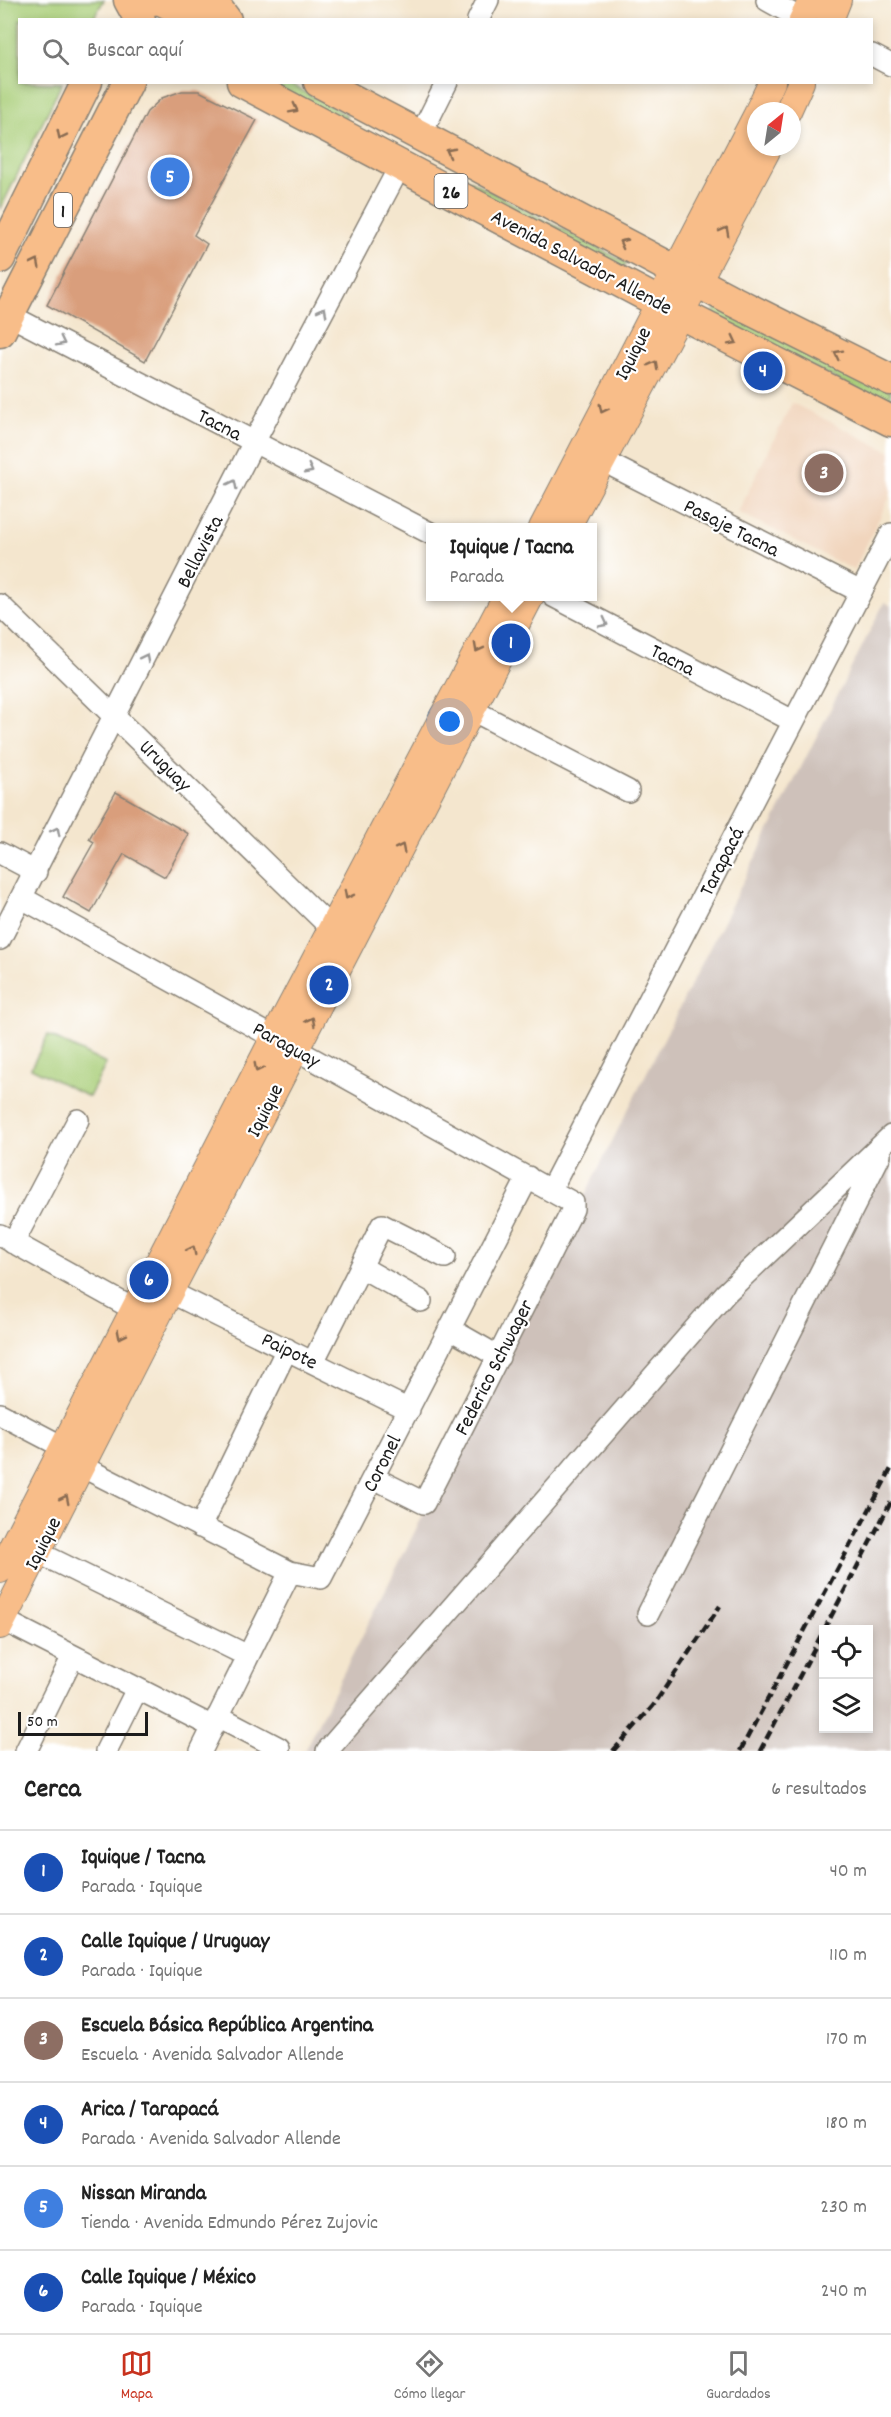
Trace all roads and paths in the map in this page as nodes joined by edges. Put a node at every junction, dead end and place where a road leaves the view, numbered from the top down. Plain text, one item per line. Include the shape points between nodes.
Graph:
1 (129, 0) edge
2 (211, 0) edge
3 (488, 0) edge
4 (767, 0) edge
5 (812, 0) edge
6 (838, 0) edge
7 (165, 5) edge
8 (120, 18) edge
9 (139, 18) edge
10 (197, 18) edge
11 (224, 18) edge
12 (479, 18) edge
13 (801, 18) edge
14 (803, 18) edge
15 (831, 18) edge
16 (873, 56) edge
17 (891, 65) edge
18 (86, 84) edge
19 (147, 84) edge
20 (247, 84) edge
21 (323, 84) edge
22 (446, 84) edge
23 (771, 84) edge
24 (800, 84) edge
25 (123, 94) edge
26 (762, 102) edge
27 (792, 102) edge
28 (420, 136) junction
29 (747, 137) edge
30 (763, 156) edge
31 (401, 164) junction
32 (0, 258) edge
33 (686, 276) junction
34 (670, 308) junction
35 (4, 323) edge
36 (891, 380) edge
37 (891, 421) edge
38 (254, 442) junction
39 (603, 461) junction
40 (545, 523) edge
41 (570, 523) edge
42 (426, 531) edge
43 (891, 534) edge
44 (861, 592) junction
45 (504, 601) edge
46 (529, 601) edge
47 (561, 601) edge
48 (0, 604) edge
49 (472, 710) junction
50 (116, 715) junction
51 (793, 722) junction
52 (628, 791) dead end
53 (0, 853) edge
54 (36, 872) junction
55 (22, 898) junction
56 (331, 928) junction
57 (0, 939) edge
58 (285, 1043) junction
59 (78, 1120) dead end
60 (891, 1136) edge
61 (528, 1177) junction
62 (552, 1189) junction
63 (7, 1239) edge
64 (445, 1257) dead end
65 (361, 1267) junction
66 (170, 1292) junction
67 (422, 1301) dead end
68 (144, 1315) junction
69 (450, 1329) junction
70 (287, 1349) junction
71 (500, 1357) junction
72 (313, 1362) junction
73 (409, 1410) junction
74 (0, 1414) edge
75 (63, 1447) junction
76 (81, 1466) junction
77 (374, 1478) junction
78 (200, 1527) junction
79 (37, 1552) junction
80 (0, 1570) edge
81 (290, 1572) junction
82 (648, 1614) dead end
83 (1, 1623) edge
84 (73, 1656) junction
85 (248, 1656) junction
86 (137, 1689) junction
87 (216, 1721) junction
88 (279, 1748) dead end
89 (204, 1750) edge
90 (26, 1751) edge
91 (106, 1751) edge
92 (327, 1751) edge

1 - 7 highway
1 - 8 highway
1 - 9 highway
2 - 11 highway
3 - 12 street
4 - 13 street
5 - 14 main road
6 - 15 main road
7 - 10 highway
16 - 17 street
18 -> 32 highway, 1
19 - 25 highway
20 -> 31 highway, Avenida Salvador Allende / 26
21 - 28 highway, Avenida Salvador Allende / 26
22 - 28 street
23 - 26 main road
24 - 27 main road
35 -> 25 highway, 1
33 -> 28 highway, Avenida Salvador Allende / 26
29 - 33 main road, Iquique
33 -> 30 main road, Iquique
31 - 34 highway, Avenida Salvador Allende / 26
38 -> 31 street, Bellavista
33 - 34 main road, Iquique
36 -> 33 highway, Avenida Salvador Allende / 26
34 -> 37 highway, Avenida Salvador Allende / 26
39 -> 34 main road, Iquique
34 -> 40 main road, Iquique
35 -> 38 street, Tacna
38 -> 42 street, Tacna
50 -> 38 street, Bellavista
39 - 41 main road, Iquique
39 - 44 street, Pasaje Tacna
43 - 44 street, Tarapacá
44 - 51 street, Tarapacá
45 -> 56 main road, Iquique
46 - 49 main road, Iquique
47 -> 51 street, Tacna
48 - 50 street, Uruguay
49 - 52 street
58 -> 49 main road, Iquique
54 -> 50 street, Bellavista
50 - 56 street, Uruguay
51 - 62 street, Tarapacá
53 - 54 street
54 - 55 street, Bellavista
55 - 57 street, Bellavista
55 - 58 street, Paraguay
56 - 58 main road, Iquique
58 - 61 street, Paraguay
66 -> 58 main road, Iquique
58 -> 68 main road, Iquique
59 - 63 street
60 - 82 street
60 - 92 street via 726,1293
61 - 62 street, Paraguay
61 - 69 street, Coronel
62 - 71 street, Federico Schwager via 571,1201 573,1209
63 - 68 street
64 - 65 street via 382,1225
65 - 67 street
65 - 72 street
66 - 68 main road, Iquique
66 - 70 street, Paipote
68 -> 75 main road, Iquique
68 - 76 main road, Iquique
69 - 71 street
69 - 73 street, Coronel
70 - 72 street, Paipote
70 - 78 street
71 - 77 street, Federico Schwager via 424,1503
72 - 73 street, Paipote
73 - 77 street, Coronel
74 - 75 street
75 - 80 main road, Iquique
76 - 78 street
79 -> 76 main road, Iquique
77 - 81 street, Coronel via 321,1578
78 - 81 street
79 - 83 main road, Iquique
79 - 85 street
81 - 85 street
83 - 84 street
84 - 86 street
84 - 90 street
85 - 87 street
86 - 87 street
86 - 91 street
87 - 88 street
87 - 89 street

